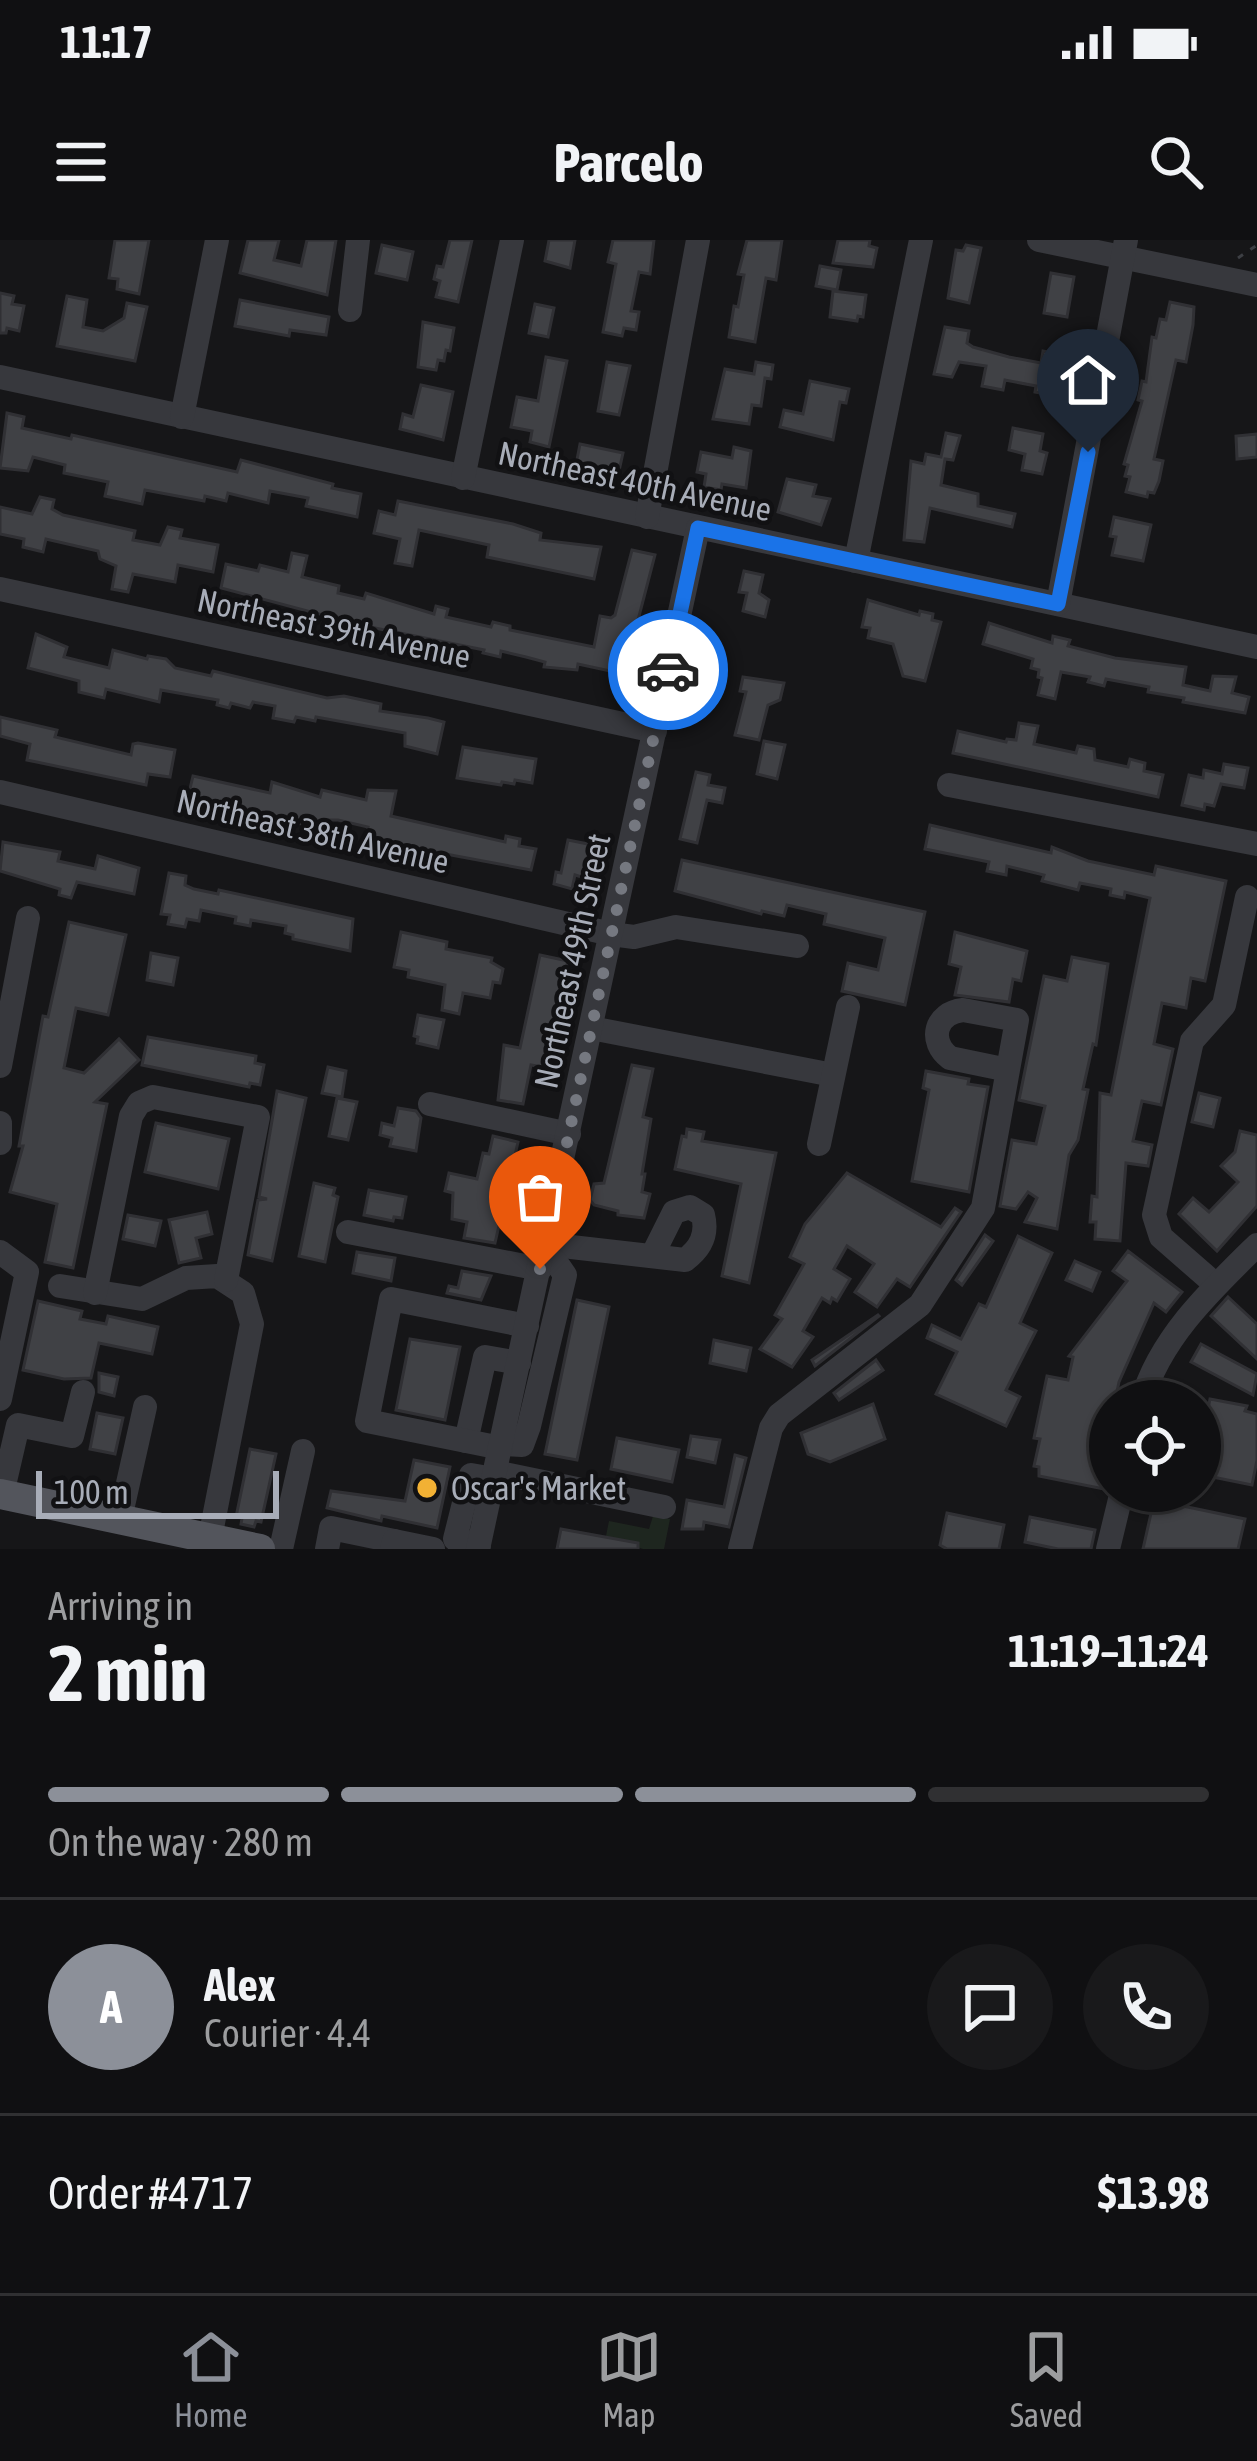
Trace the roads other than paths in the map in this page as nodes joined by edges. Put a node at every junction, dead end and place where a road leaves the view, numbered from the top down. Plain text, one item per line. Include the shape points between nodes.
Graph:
1 (217, 240) edge
2 (358, 240) edge
3 (512, 240) edge
4 (698, 240) edge
5 (921, 240) edge
6 (1039, 240) edge
7 (1125, 248) edge
8 (1257, 285) edge
9 (350, 310) dead end
10 (0, 377) edge
11 (182, 417) junction
12 (463, 478) junction
13 (647, 517) junction
14 (698, 528) junction
15 (856, 561) junction
16 (0, 589) edge
17 (1058, 604) junction
18 (1257, 647) edge
19 (655, 731) junction
20 (949, 784) dead end
21 (0, 791) edge
22 (1257, 844) edge
23 (1247, 897) dead end
24 (28, 918) dead end
25 (611, 934) junction
26 (797, 946) dead end
27 (848, 1007) dead end
28 (592, 1028) junction
29 (0, 1066) edge
30 (1008, 1070) dead end
31 (833, 1075) junction
32 (430, 1104) dead end
33 (0, 1123) edge
34 (569, 1134) junction
35 (0, 1143) edge
36 (819, 1144) dead end
37 (348, 1232) dead end
38 (1257, 1245) edge
39 (0, 1252) edge
40 (652, 1256) dead end
41 (542, 1258) junction
42 (226, 1280) junction
43 (60, 1286) dead end
44 (1216, 1286) junction
45 (95, 1293) junction
46 (527, 1325) junction
47 (519, 1364) junction
48 (1148, 1380) edge
49 (83, 1392) dead end
50 (0, 1399) edge
51 (145, 1406) dead end
52 (466, 1441) junction
53 (303, 1451) dead end
54 (498, 1461) junction
55 (1, 1494) edge
56 (664, 1507) dead end
57 (1118, 1512) edge
58 (120, 1519) junction
59 (209, 1538) junction
60 (393, 1545) edge
61 (744, 1545) edge
62 (460, 1546) edge
63 (1111, 1546) edge
64 (260, 1549) edge
65 (281, 1549) edge
66 (327, 1549) edge

1 - 11 street
2 - 9 street
3 - 12 street
4 - 13 street
5 - 15 street
6 - 7 street
7 - 8 street
7 - 17 street
10 - 11 street, Northeast 40th Avenue
11 - 12 street, Northeast 40th Avenue
12 - 13 street, Northeast 40th Avenue
13 - 14 street, Northeast 40th Avenue
14 - 15 street, Northeast 40th Avenue
14 - 19 street, Northeast 49th Street
15 - 17 street, Northeast 40th Avenue
16 - 19 street, Northeast 39th Avenue
17 - 18 street, Northeast 40th Avenue
19 - 25 street, Northeast 49th Street
20 - 22 street
21 - 25 street, Northeast 38th Avenue
23 - 44 street via 1224,1005 1192,1041 1154,1215 1161,1237
24 - 29 street
25 - 26 street, Northeast 38th Avenue via 676,927
25 - 28 street, Northeast 49th Street
27 - 31 street
28 - 31 street
28 - 34 street, Northeast 49th Street
30 - 61 street via 983,1208 920,1305 779,1415
31 - 36 street
32 - 34 street
33 - 35 street
34 - 41 street, Northeast 49th Street
37 - 41 street
38 - 44 street
39 - 50 street via 27,1272
40 - 41 street
41 - 46 street, Northeast 49th Street
41 - 54 street via 565,1275 522,1445
42 - 45 street via 201,1274 142,1299
42 - 45 street via 258,1118 153,1097 130,1116
42 - 59 street via 243,1293 252,1324
43 - 45 street
44 - 48 street
46 - 47 street, Northeast 49th Street
46 - 52 street via 391,1299 367,1420
47 - 52 street via 485,1357
47 - 54 street, Northeast 49th Street
49 - 55 street via 73,1436 18,1425
51 - 58 street
52 - 54 street
53 - 65 street
54 - 56 street
54 - 62 street, Northeast 49th Street
55 - 58 main road
57 - 63 street
58 - 59 main road
59 - 64 main road
60 - 62 street
60 - 66 street via 331,1528

